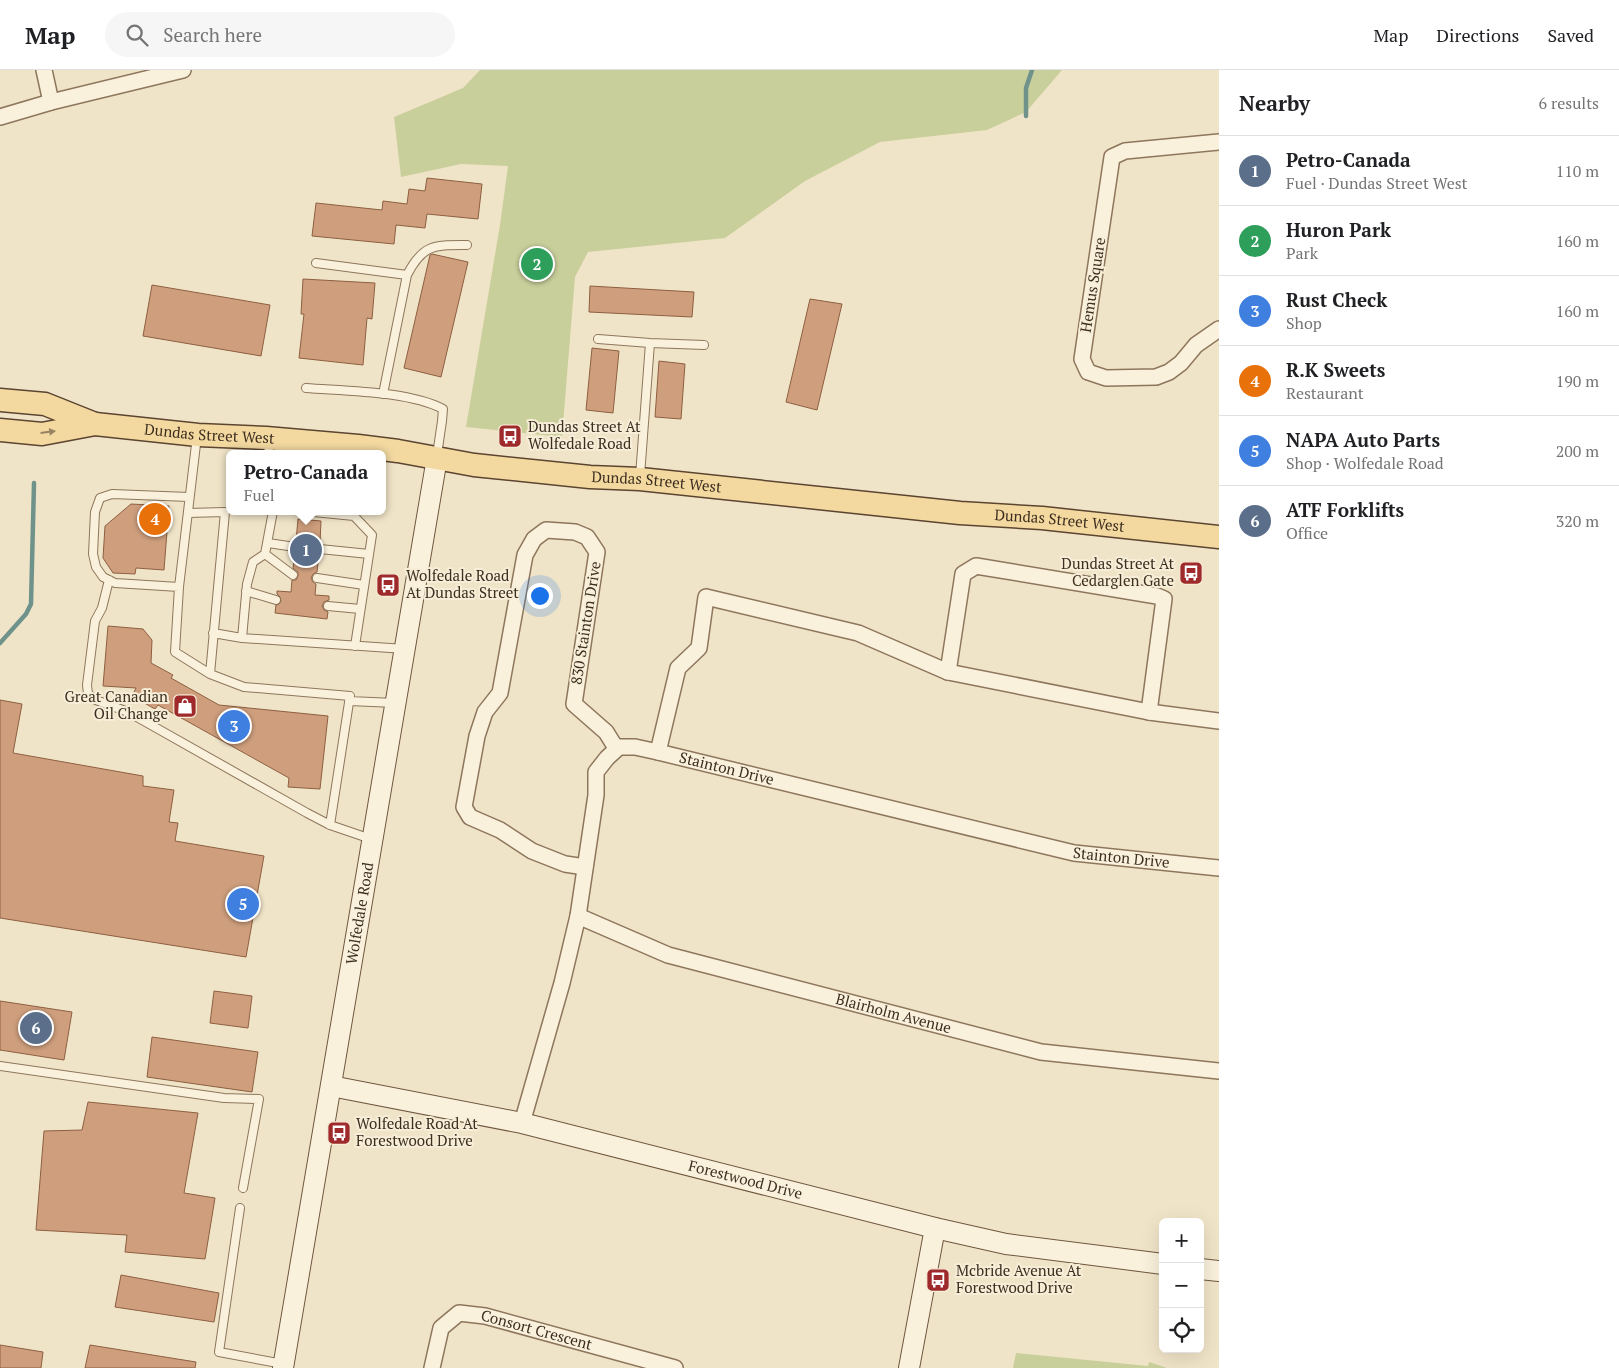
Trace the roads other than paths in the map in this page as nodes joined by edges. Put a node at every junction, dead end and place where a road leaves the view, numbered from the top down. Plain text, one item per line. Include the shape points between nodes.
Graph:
1 (44, 70) edge
2 (183, 70) edge
3 (51, 102) junction
4 (0, 117) edge
5 (1219, 142) edge
6 (467, 245) dead end
7 (316, 263) dead end
8 (407, 276) junction
9 (1219, 329) edge
10 (598, 339) dead end
11 (650, 344) junction
12 (704, 345) dead end
13 (306, 388) dead end
14 (383, 394) junction
15 (0, 400) edge
16 (95, 424) junction
17 (0, 430) edge
18 (198, 434) junction
19 (268, 446) edge
20 (357, 450) edge
21 (386, 451) edge
22 (437, 458) junction
23 (640, 479) junction
24 (190, 497) junction
25 (188, 513) junction
26 (272, 515) edge
27 (352, 515) edge
28 (1219, 537) edge
29 (268, 543) junction
30 (295, 546) dead end
31 (320, 549) dead end
32 (265, 554) junction
33 (368, 554) junction
34 (292, 574) dead end
35 (317, 578) dead end
36 (109, 580) junction
37 (364, 585) junction
38 (179, 587) junction
39 (246, 591) junction
40 (276, 600) dead end
41 (328, 606) dead end
42 (360, 609) junction
43 (213, 634) junction
44 (242, 638) junction
45 (355, 646) junction
46 (405, 649) junction
47 (948, 672) junction
48 (210, 674) junction
49 (349, 701) junction
50 (396, 703) junction
51 (1149, 712) junction
52 (1219, 721) edge
53 (616, 748) junction
54 (658, 752) junction
55 (330, 825) junction
56 (371, 839) junction
57 (1219, 862) edge
58 (585, 867) junction
59 (1219, 868) edge
60 (578, 916) junction
61 (0, 1066) edge
62 (1219, 1071) edge
63 (331, 1086) junction
64 (522, 1122) junction
65 (243, 1188) dead end
66 (240, 1208) dead end
67 (936, 1228) junction
68 (1159, 1263) edge
69 (1204, 1269) edge
70 (1219, 1271) edge
71 (283, 1366) edge
72 (432, 1368) edge
73 (675, 1368) edge
74 (909, 1368) edge

1 - 3 street
2 - 3 street
3 - 4 street
5 - 9 street, Hemus Square via 1125,151 1112,157 1082,359 1088,372 1106,378 1156,377 1180,363 1196,345
6 - 8 lane via 440,245 426,249 413,263
7 - 8 lane
8 - 14 lane
10 - 11 lane
11 - 12 lane
11 - 23 lane
13 - 14 lane
14 - 22 lane via 430,402 443,409
15 - 16 main road, Dundas Street West via 44,404
17 -> 16 main road, Dundas Street West via 42,434
16 - 18 main road, Dundas Street West
18 - 19 main road, Dundas Street West
18 - 24 lane
19 - 20 main road, Dundas Street West
21 - 22 main road, Dundas Street West
22 - 23 main road, Dundas Street West via 474,465
22 - 46 street, Wolfedale Road
23 - 28 main road, Dundas Street West
24 - 25 lane
24 - 36 lane via 112,494 100,498 95,512 93,554 96,567
25 - 38 lane
25 - 43 lane via 225,512
26 - 29 lane
27 - 33 lane via 372,535
29 - 30 lane
29 - 32 lane
31 - 33 lane
32 - 34 lane
32 - 39 lane via 253,562
33 - 37 lane
35 - 37 lane
36 - 38 lane
36 - 55 lane via 95,621 88,694 128,712
37 - 42 lane
38 - 48 lane via 175,652
39 - 40 lane
39 - 44 lane
41 - 42 lane
42 - 45 lane
43 - 44 lane
43 - 48 lane
44 - 45 lane
45 - 46 lane
46 - 50 street, Wolfedale Road
47 - 51 street
47 - 51 street via 963,574 976,566 1157,596 1164,599
47 - 54 street via 858,633 706,597 699,648 678,668
48 - 49 lane via 244,686 350,696
49 - 50 lane
49 - 55 lane
50 - 56 street, Wolfedale Road
51 - 52 street
53 - 54 street, Stainton Drive via 635,747
53 - 58 street via 596,772 596,795
53 - 58 street, 830 Stainton Drive via 606,732 574,704 597,552 587,537 575,532 546,530 534,540 525,555 500,693 485,712 477,736 464,807 470,817 500,830 532,851 565,864
54 - 59 street, Stainton Drive via 1074,853
55 - 56 lane
56 - 63 street, Wolfedale Road
57 - 59 street
58 - 60 street
60 - 62 street, Blairholm Avenue via 668,955 1041,1052
60 - 64 street
61 - 65 lane via 224,1098 259,1099
63 - 64 street, Forestwood Drive
63 - 71 street, Wolfedale Road
64 - 67 street, Forestwood Drive
66 - 71 lane via 219,1352
67 - 68 street, Forestwood Drive via 1006,1244
67 - 74 street
69 - 70 street
72 - 73 street, Consort Crescent via 440,1328 459,1313 485,1316

